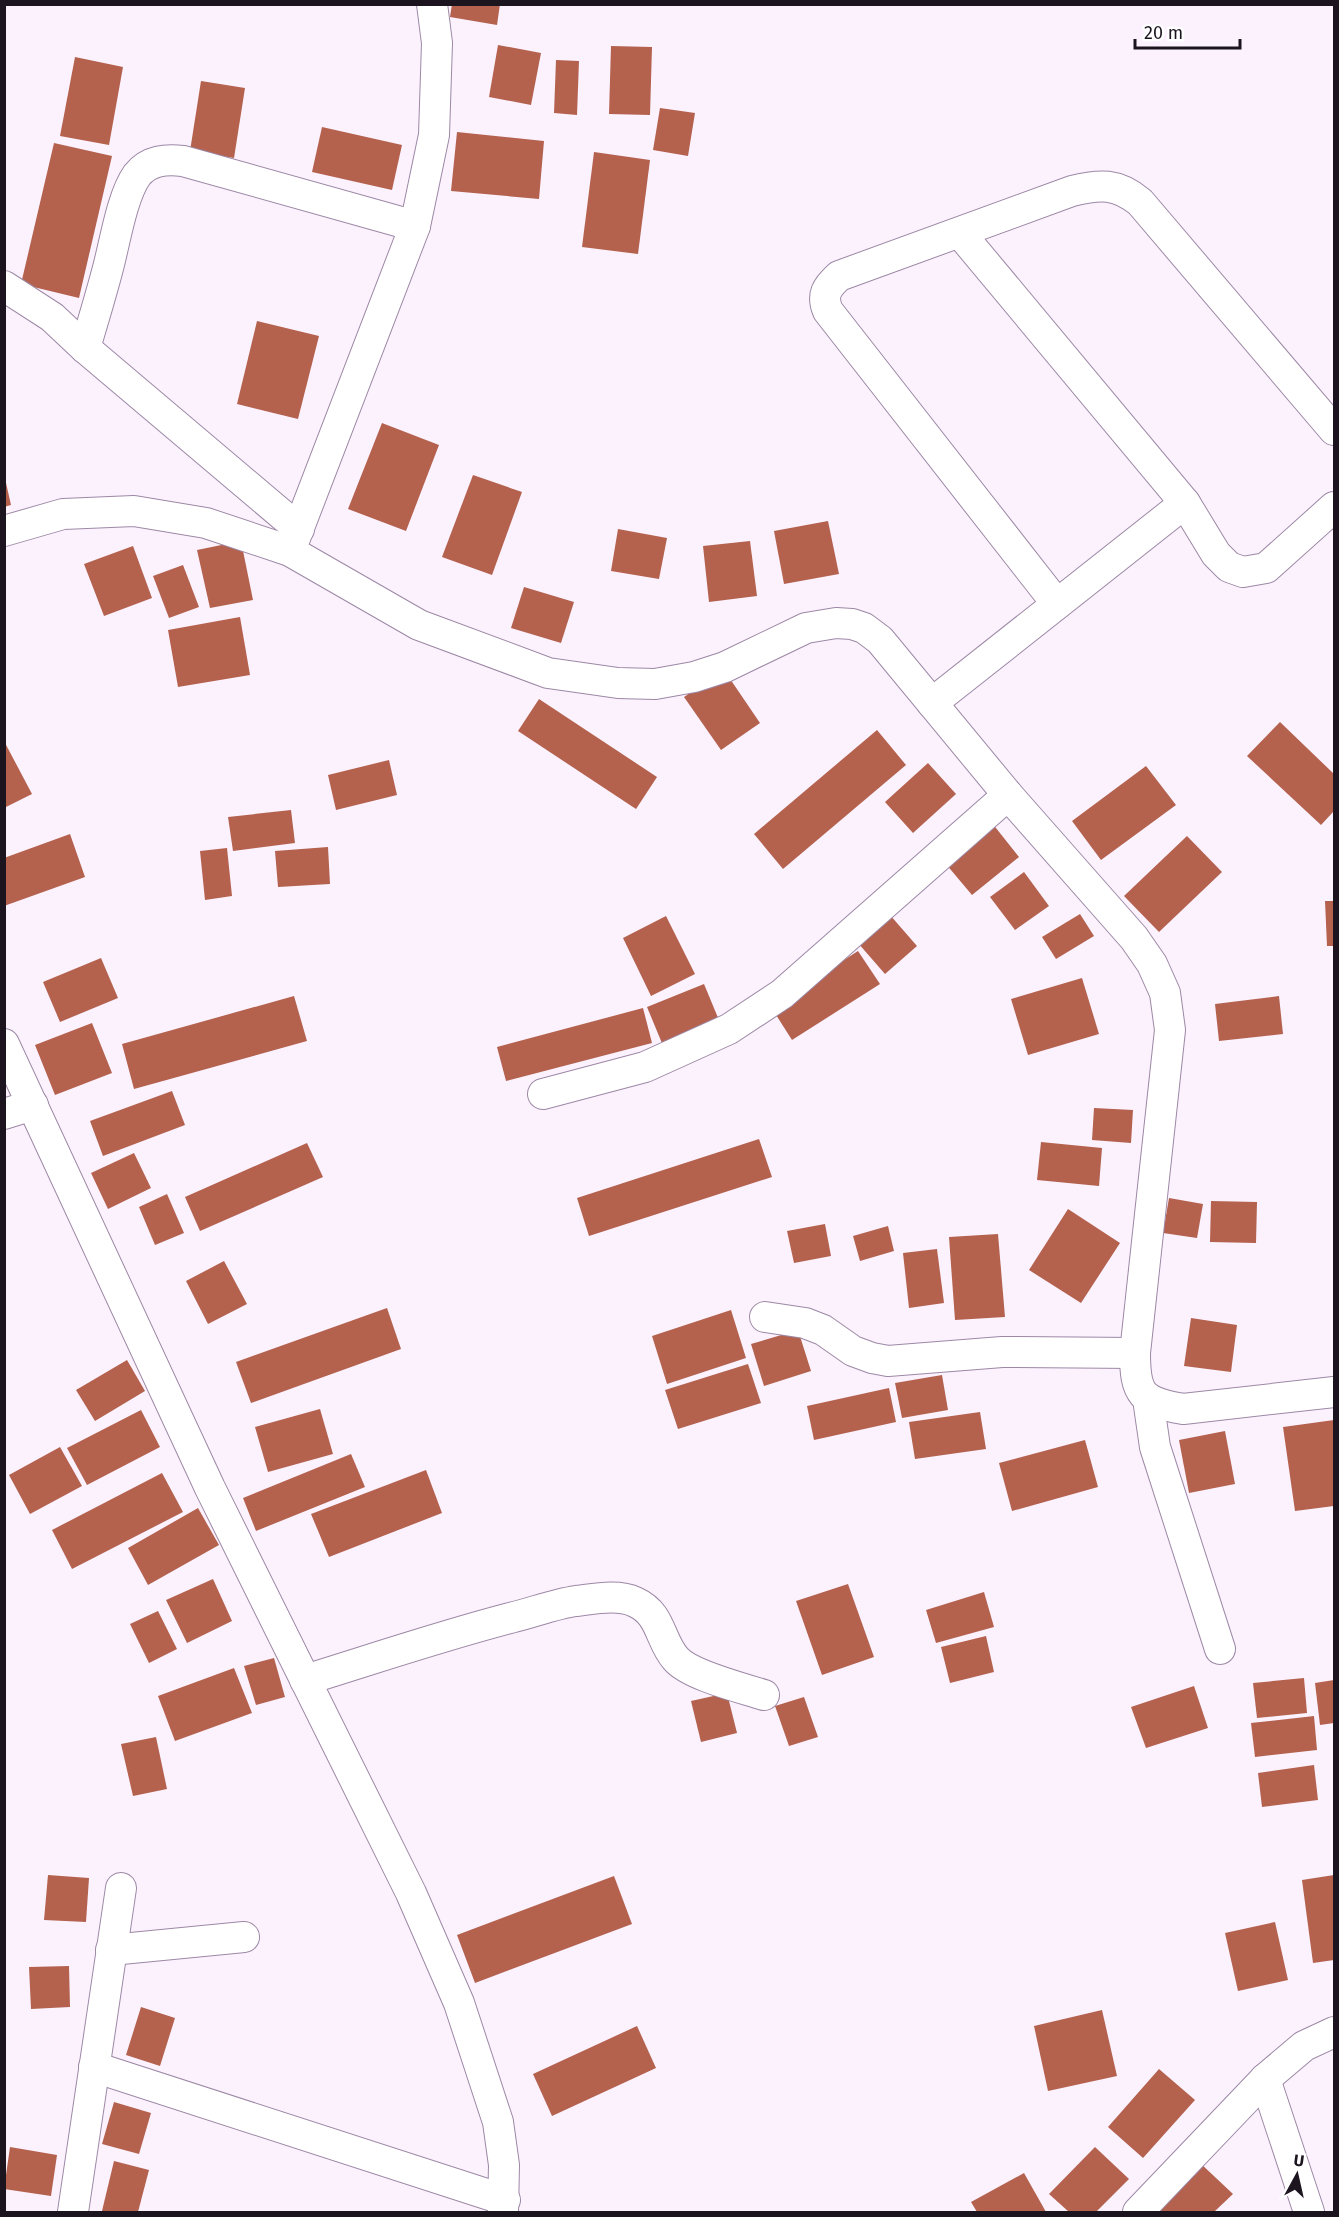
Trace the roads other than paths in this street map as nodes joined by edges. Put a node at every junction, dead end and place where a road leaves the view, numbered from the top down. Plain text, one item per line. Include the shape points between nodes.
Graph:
1 (432, 4) edge
2 (416, 226) junction
3 (960, 233) junction
4 (4, 286) edge
5 (85, 348) junction
6 (1335, 430) edge
7 (1185, 503) junction
8 (1335, 507) edge
9 (4, 531) edge
10 (294, 540) junction
11 (1057, 604) junction
12 (932, 703) junction
13 (1008, 795) junction
14 (4, 1044) edge
15 (543, 1094) dead end
16 (33, 1105) junction
17 (4, 1114) edge
18 (765, 1317) dead end
19 (1135, 1353) junction
20 (1335, 1392) edge
21 (1148, 1400) junction
22 (1220, 1649) dead end
23 (305, 1680) junction
24 (764, 1695) dead end
25 (121, 1888) dead end
26 (244, 1937) dead end
27 (111, 1950) junction
28 (1335, 2032) edge
29 (94, 2067) junction
30 (1265, 2079) junction
31 (504, 2206) edge
32 (73, 2212) edge
33 (1138, 2212) edge
34 (1309, 2212) edge

1 - 2 street via 437,43 434,135
2 - 5 street via 183,161 166,159 151,163 137,176 124,204
2 - 10 street
3 - 6 street via 1072,190 1095,186 1128,191
3 - 7 street
3 - 11 street via 839,276 825,292 824,302
4 - 5 street via 52,317
5 - 10 street
7 - 8 street via 1215,554 1229,567 1243,572 1266,568
7 - 11 street
9 - 10 street via 63,514 134,511
10 - 12 street via 419,625 548,673 655,684 726,667 806,628 836,622 864,628 880,640
11 - 12 street
12 - 13 street
13 - 15 street via 782,994 729,1029 645,1067
13 - 19 street via 1134,938 1165,993 1170,1030
14 - 16 street
16 - 17 street
16 - 23 street via 210,1488
18 - 19 street via 805,1323 823,1330 853,1352 888,1361 1002,1352
19 - 21 street via 1135,1377
20 - 21 street via 1183,1409
21 - 22 street via 1155,1447
23 - 24 street via 485,1625 574,1601 607,1598 634,1601 650,1612 678,1661 711,1678
23 - 31 street via 411,1893 459,2002 498,2122
25 - 27 street
26 - 27 street
27 - 29 street
28 - 30 street via 1304,2046
29 - 31 street
29 - 32 street
30 - 33 street
30 - 34 street

